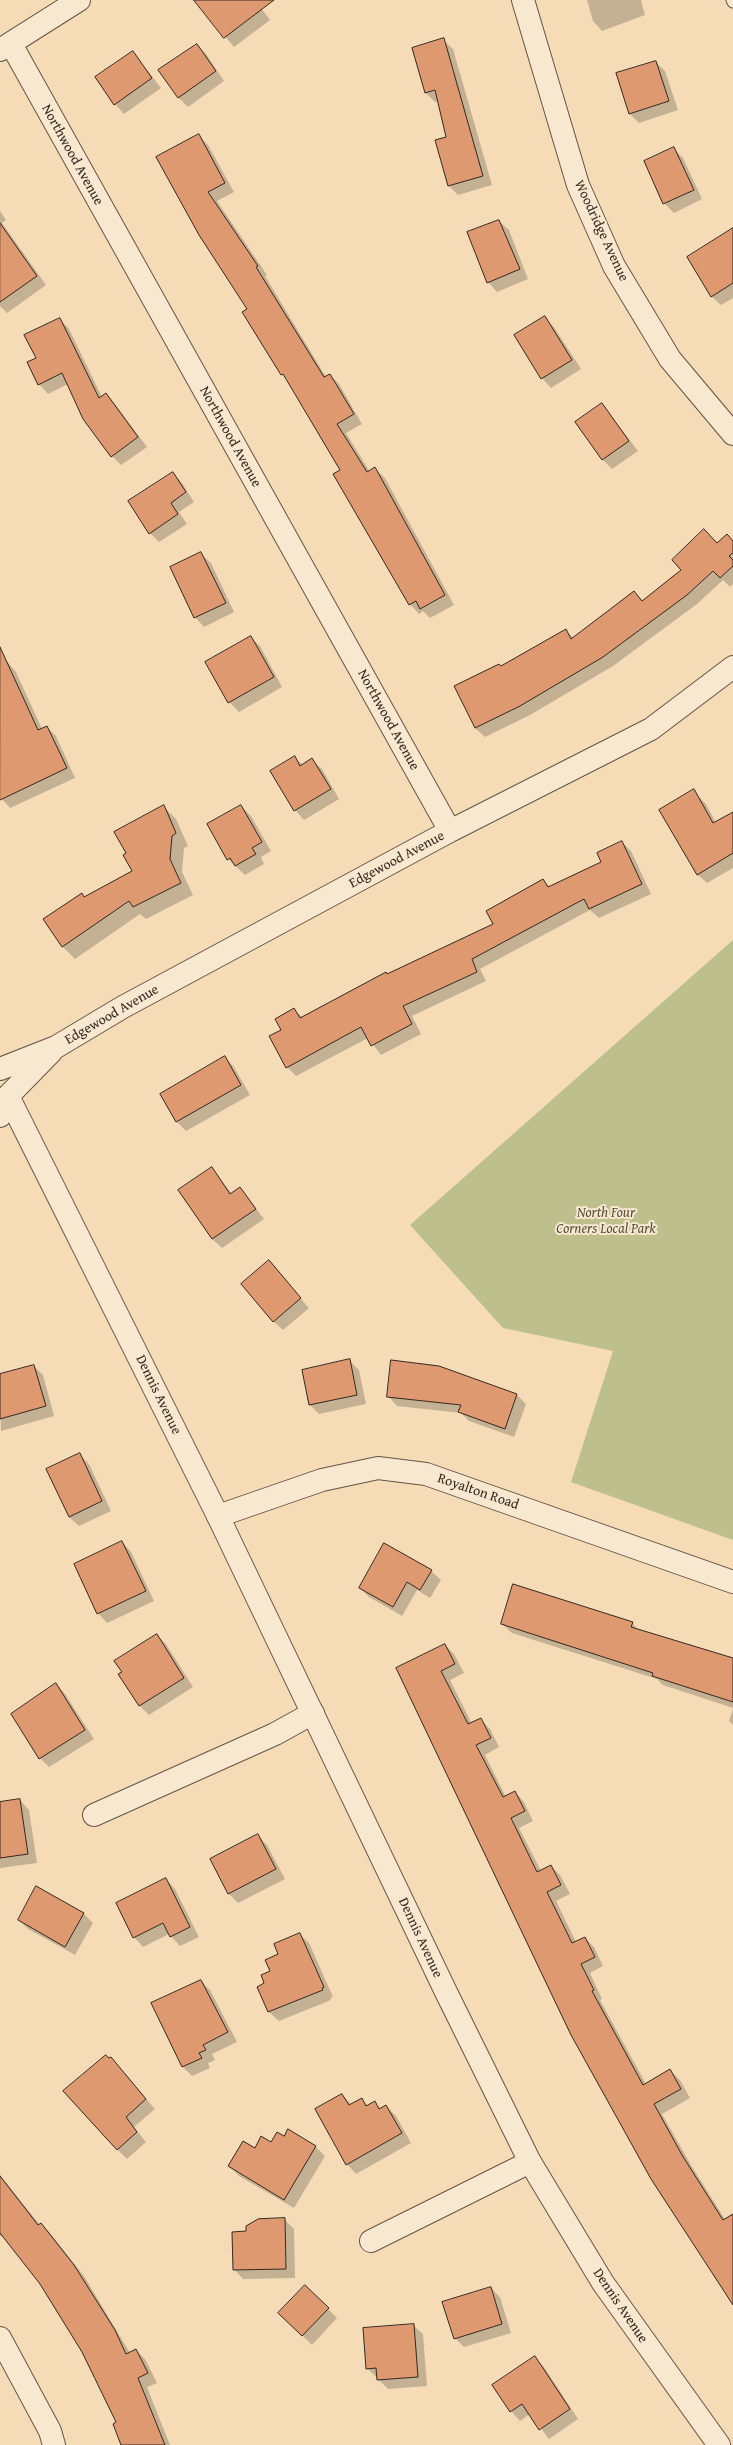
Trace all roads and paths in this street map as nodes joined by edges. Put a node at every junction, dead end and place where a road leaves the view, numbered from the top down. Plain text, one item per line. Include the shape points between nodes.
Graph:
1 (79, 0) edge
2 (523, 0) edge
3 (5, 47) edge
4 (733, 434) edge
5 (733, 667) edge
6 (450, 831) junction
7 (56, 1047) junction
8 (0, 1069) edge
9 (4, 1088) edge
10 (0, 1116) edge
11 (218, 1516) junction
12 (733, 1582) edge
13 (313, 1713) junction
14 (94, 1815) dead end
15 (530, 2162) junction
16 (371, 2241) dead end
17 (0, 2338) edge
18 (54, 2445) edge
19 (719, 2445) edge

1 - 3 street
2 - 4 street, Woodridge Avenue via 578,185 614,266 670,359
3 - 6 street, Northwood Avenue
5 - 6 street, Edgewood Avenue via 651,730
6 - 7 street, Edgewood Avenue via 130,1003
7 - 8 street, Edgewood Avenue
7 - 9 street, Edgewood Avenue
9 - 10 street, Edgewood Avenue
9 - 11 street, Dennis Avenue
11 - 12 street, Royalton Road via 322,1480 378,1468 426,1474
11 - 13 street, Dennis Avenue
13 - 14 street via 275,1734
13 - 15 street, Dennis Avenue
15 - 16 street
15 - 19 street, Dennis Avenue via 603,2284
17 - 18 street via 50,2431

